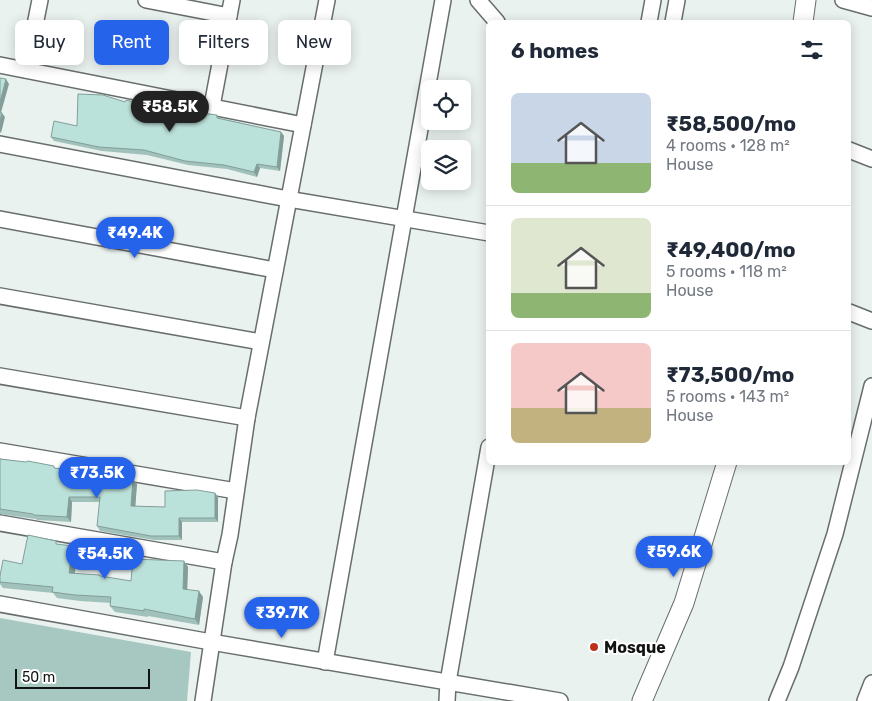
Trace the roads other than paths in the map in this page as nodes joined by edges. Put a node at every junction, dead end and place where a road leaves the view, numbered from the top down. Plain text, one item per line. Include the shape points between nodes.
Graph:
1 (40, 0) edge
2 (146, 0) edge
3 (232, 0) edge
4 (327, 0) edge
5 (443, 0) edge
6 (478, 0) edge
7 (653, 0) edge
8 (677, 0) edge
9 (806, 0) edge
10 (843, 0) edge
11 (872, 8) edge
12 (229, 16) junction
13 (496, 20) edge
14 (648, 20) edge
15 (673, 20) edge
16 (804, 20) edge
17 (0, 65) edge
18 (26, 70) junction
19 (212, 106) junction
20 (303, 125) junction
21 (0, 144) edge
22 (851, 151) edge
23 (872, 159) edge
24 (288, 199) junction
25 (404, 218) junction
26 (0, 219) edge
27 (486, 232) edge
28 (275, 270) junction
29 (0, 296) edge
30 (851, 313) edge
31 (872, 321) edge
32 (261, 342) junction
33 (0, 376) edge
34 (872, 386) edge
35 (246, 418) junction
36 (0, 450) edge
37 (486, 464) edge
38 (726, 465) edge
39 (236, 491) junction
40 (0, 523) edge
41 (224, 562) junction
42 (0, 604) edge
43 (211, 642) junction
44 (325, 662) junction
45 (448, 682) junction
46 (872, 683) edge
47 (202, 701) edge
48 (447, 701) edge
49 (560, 701) edge
50 (642, 701) edge
51 (777, 701) edge
52 (864, 701) edge

1 - 18 street
2 - 12 street
3 - 12 street
4 - 20 street
5 - 25 street
6 - 13 street
7 - 14 street
8 - 15 street
9 - 16 street
10 - 11 street
12 - 19 street
17 - 18 street
18 - 19 street
19 - 20 street
20 - 24 street
21 - 24 street
22 - 23 street
24 - 25 street
24 - 28 street
25 - 27 street
25 - 44 street
26 - 28 street
28 - 32 street
29 - 32 street
30 - 31 street
32 - 35 street
33 - 35 street
34 - 51 street via 835,534
35 - 39 street
36 - 39 street
37 - 45 street
38 - 50 street via 684,603
39 - 41 street
40 - 41 street
41 - 43 street
42 - 43 street
43 - 44 street
43 - 47 street
44 - 45 street
45 - 48 street
45 - 49 street
46 - 52 street

